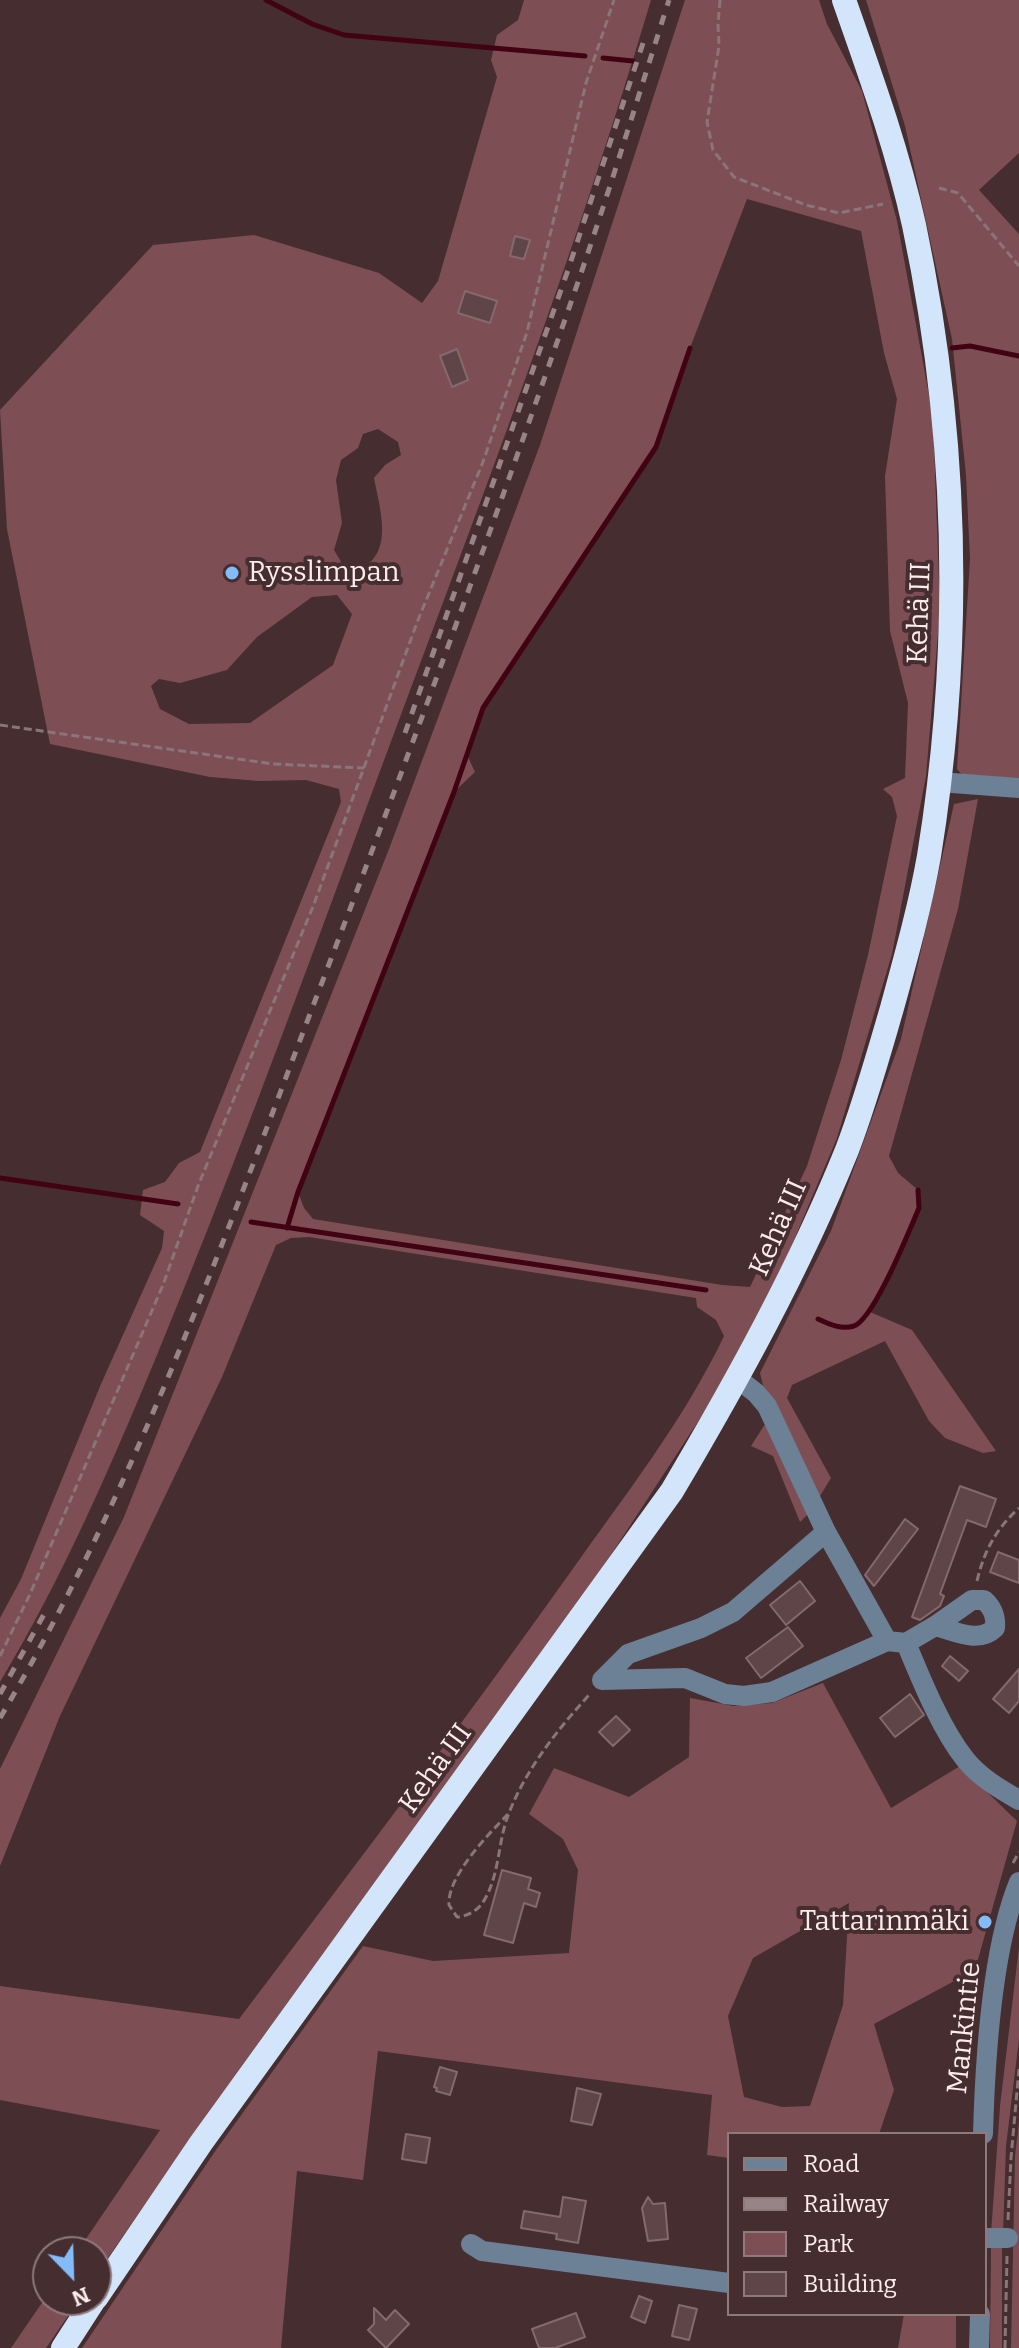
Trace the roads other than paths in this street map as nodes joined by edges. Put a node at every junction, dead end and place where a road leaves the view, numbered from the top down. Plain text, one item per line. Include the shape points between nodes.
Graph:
1 (844, 0) edge
2 (939, 782) junction
3 (1019, 788) edge
4 (738, 1379) junction
5 (826, 1532) junction
6 (935, 1626) junction
7 (897, 1642) junction
8 (1019, 1800) edge
9 (1019, 1882) edge
10 (983, 2132) edge
11 (987, 2238) edge
12 (1008, 2238) road end
13 (471, 2244) dead end
14 (112, 2274) edge
15 (727, 2283) edge
16 (84, 2316) edge
17 (980, 2316) edge
18 (63, 2348) edge
19 (979, 2348) edge

1 - 2 highway, Kehä III via 888,124 913,221 942,391 952,551
2 - 3 street
2 - 4 highway, Kehä III via 914,927 873,1076 794,1271
4 - 5 street via 767,1406
4 - 14 highway, Kehä III via 663,1504
5 - 7 street
5 - 7 street via 733,1612 628,1654 602,1680 685,1678 725,1694 758,1694
6 - 6 street via 972,1600 984,1600 996,1618 995,1628 977,1637
6 - 7 street
7 - 8 street via 965,1760 992,1785
9 - 10 street, Mankintie via 995,1989
11 - 12 street
13 - 15 street via 482,2251
16 - 18 highway, Kehä III
17 - 19 street

